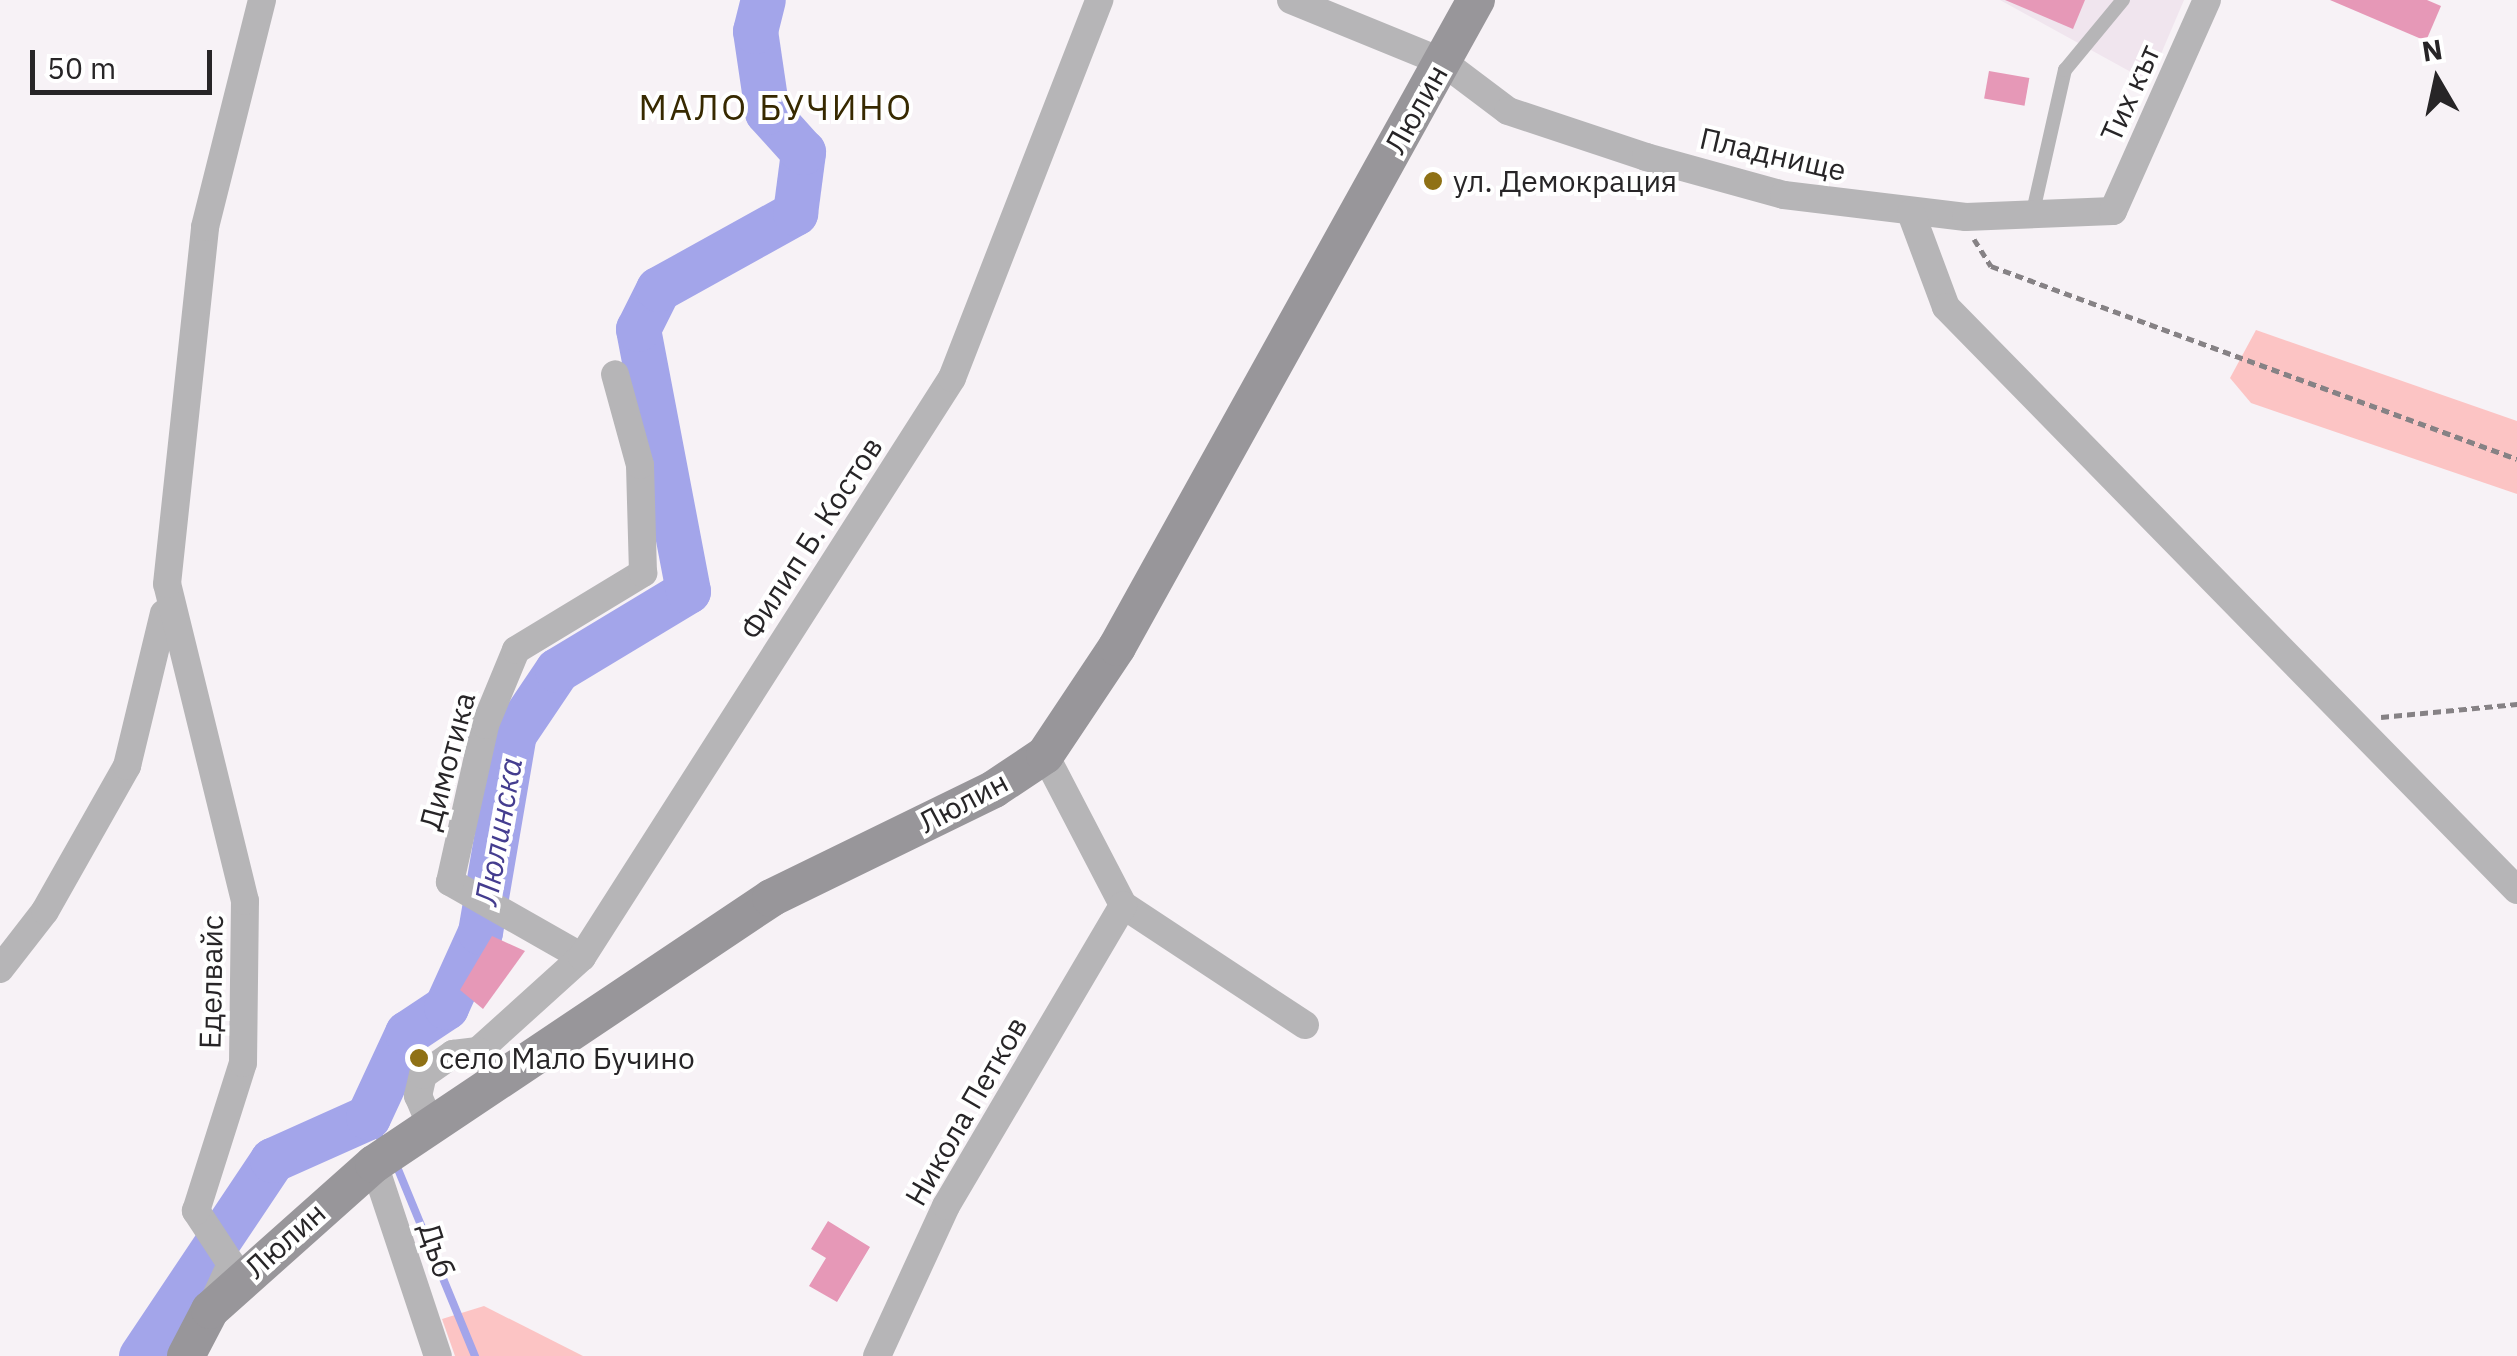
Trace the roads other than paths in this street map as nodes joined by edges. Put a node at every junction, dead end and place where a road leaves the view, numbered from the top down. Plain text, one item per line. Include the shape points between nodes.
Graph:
1 (262, 0) edge
2 (1099, 0) edge
3 (1291, 0) edge
4 (1476, 0) edge
5 (2123, 0) edge
6 (2207, 0) edge
7 (1443, 62) junction
8 (2113, 212) joint
9 (1911, 213) junction
10 (2032, 217) junction
11 (615, 374) dead end
12 (167, 584) junction
13 (1045, 754) junction
14 (2517, 890) edge
15 (1123, 906) junction
16 (582, 957) junction
17 (0, 969) edge
18 (1305, 1024) dead end
19 (490, 1065) junction
20 (374, 1164) junction
21 (210, 1310) junction
22 (186, 1356) edge
23 (438, 1356) edge
24 (877, 1356) edge

1 - 12 street, Еделвайс via 204,227
2 - 16 street, Филип Б. Костов via 952,378
3 - 7 street, Пладнище
4 - 7 street, Люлин
5 - 10 lane via 2065,70
6 - 8 street, Тих кът
7 - 9 street, Пладнище via 1508,110 1646,157 1784,195
7 - 13 street, Люлин via 1117,646
8 - 10 street, Пладнище
9 - 10 street, Пладнище
9 - 14 street via 1946,307
11 - 16 street, Димотика via 640,464 643,573 516,650 485,725 450,882
12 - 17 street, Еделвайс via 160,650 127,766 46,911
12 - 21 street, Еделвайс via 245,901 243,1064 196,1211 230,1264
13 - 15 street
13 - 19 street, Люлин via 994,789 770,898
15 - 18 street
15 - 24 street, Никола Петков via 946,1206
16 - 19 street, Филип Б. Костов
19 - 20 street, Люлин via 431,1126
20 - 21 street, Люлин
20 - 23 street, Дъб
21 - 22 street, Люлин

